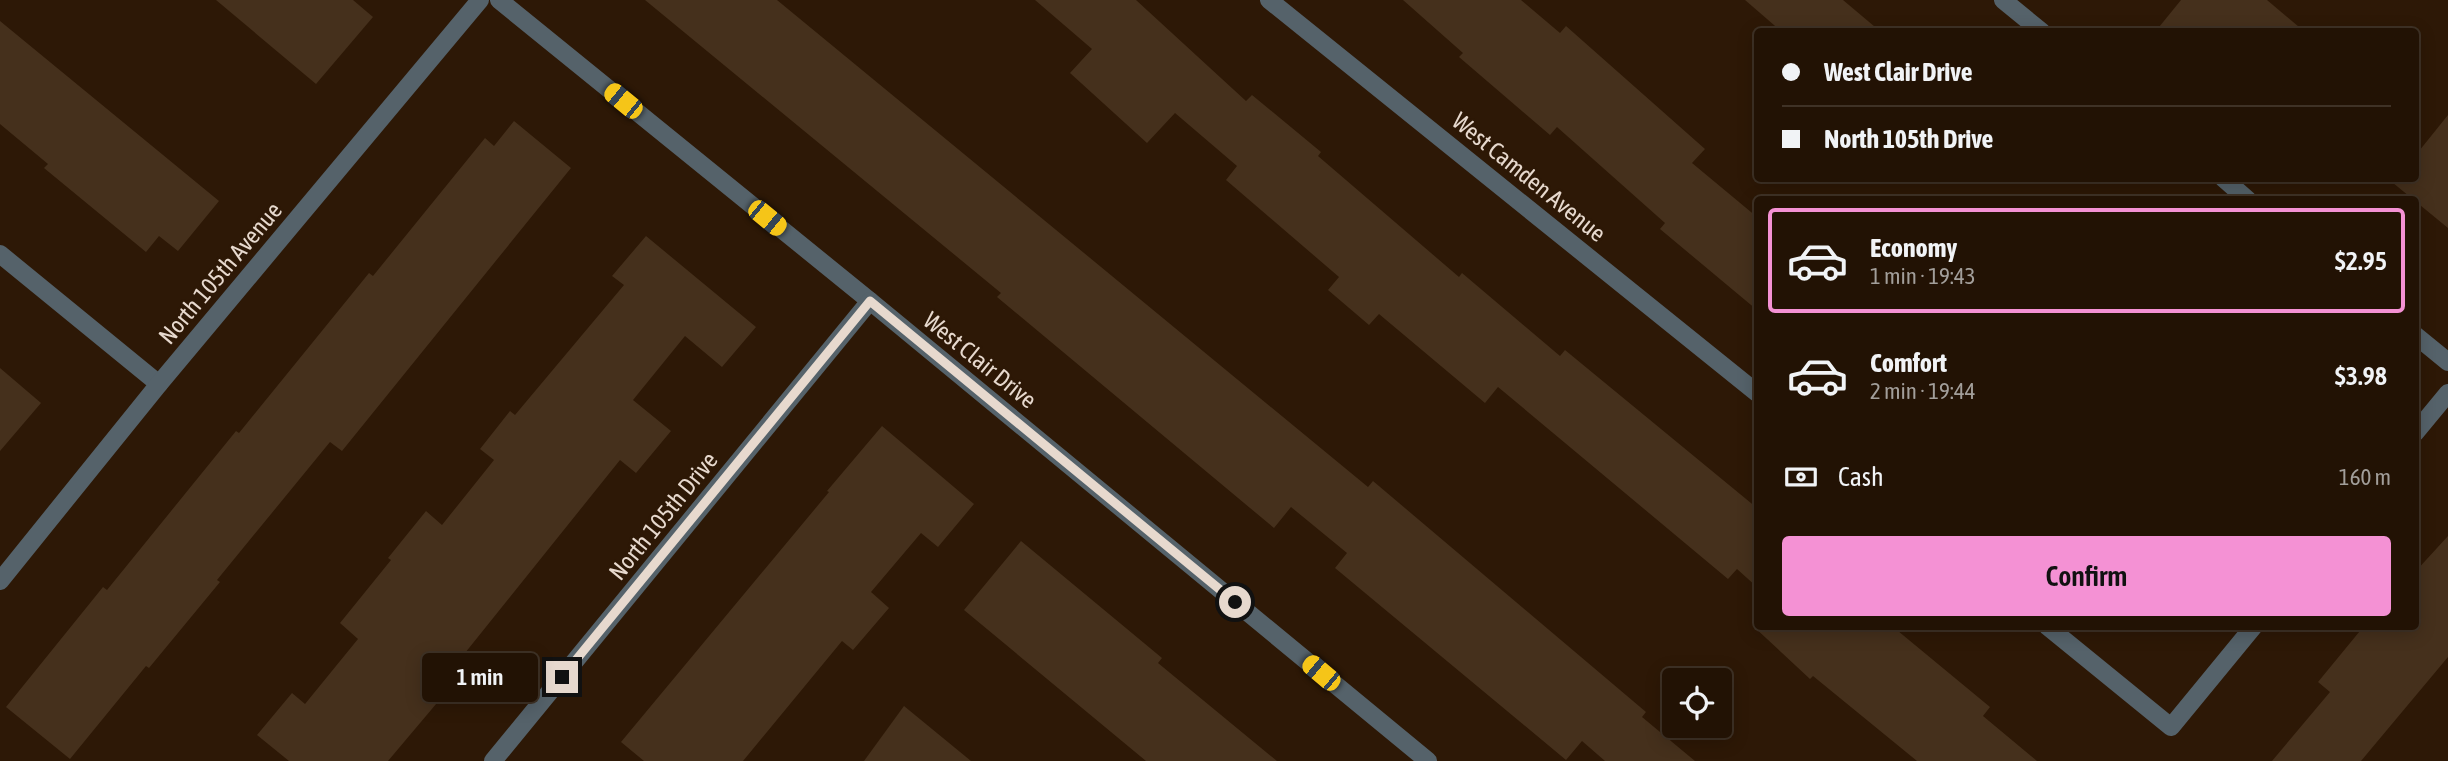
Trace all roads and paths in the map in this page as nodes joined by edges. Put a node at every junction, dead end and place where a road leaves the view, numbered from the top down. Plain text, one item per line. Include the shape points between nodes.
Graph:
1 (480, 0) edge
2 (499, 0) edge
3 (1269, 0) edge
4 (2003, 0) edge
5 (2037, 28) edge
6 (2227, 182) edge
7 (2243, 196) edge
8 (0, 254) edge
9 (870, 301) junction
10 (2419, 338) edge
11 (2448, 362) edge
12 (159, 384) junction
13 (1754, 391) edge
14 (2448, 393) edge
15 (2419, 428) edge
16 (0, 581) edge
17 (2052, 630) edge
18 (2251, 630) edge
19 (493, 761) edge
20 (1428, 761) edge

1 - 12 street, North 105th Avenue
2 - 9 street, West Clair Drive
3 - 13 street, West Camden Avenue
4 - 5 street
6 - 7 street
8 - 12 street
9 - 19 street, North 105th Drive
9 - 20 street, West Clair Drive
10 - 11 street
12 - 16 street, North 105th Avenue
14 - 15 street
17 - 18 street via 2171,727

